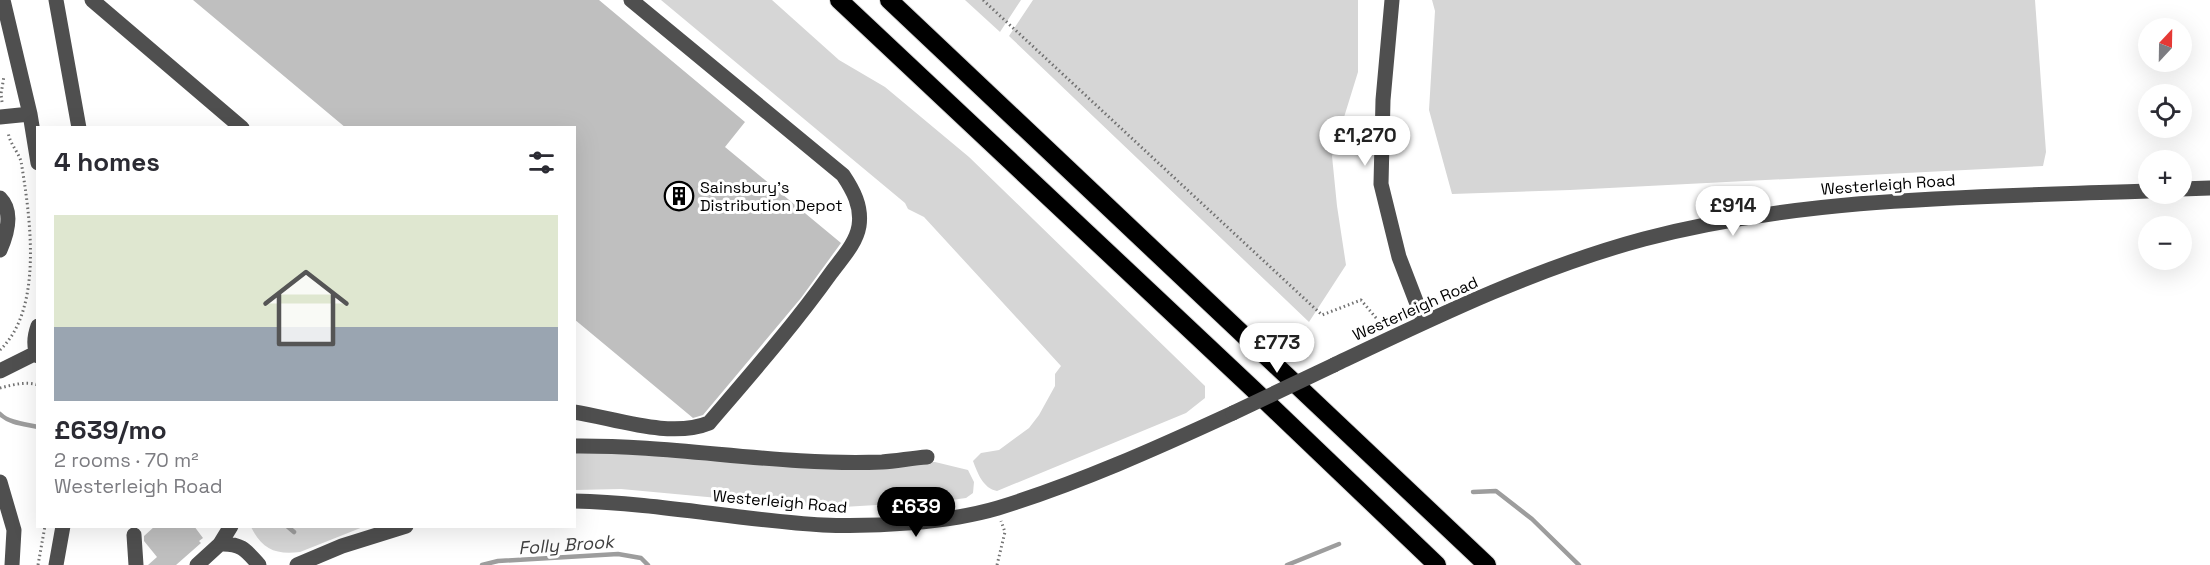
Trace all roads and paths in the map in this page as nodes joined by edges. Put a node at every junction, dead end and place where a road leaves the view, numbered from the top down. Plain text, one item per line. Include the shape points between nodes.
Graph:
1 (3, 0) edge
2 (56, 0) edge
3 (92, 0) edge
4 (631, 0) edge
5 (839, 0) edge
6 (889, 0) edge
7 (983, 0) edge
8 (1392, 0) edge
9 (30, 114) junction
10 (0, 117) edge
11 (79, 126) edge
12 (240, 126) edge
13 (36, 151) edge
14 (2210, 188) edge
15 (2192, 189) edge
16 (2138, 190) edge
17 (0, 198) edge
18 (0, 250) edge
19 (1424, 322) junction
20 (36, 331) edge
21 (1392, 337) junction
22 (36, 348) edge
23 (36, 355) edge
24 (0, 371) edge
25 (36, 384) edge
26 (0, 388) edge
27 (576, 412) edge
28 (576, 446) edge
29 (927, 457) dead end
30 (0, 482) edge
31 (576, 501) edge
32 (996, 508) junction
33 (45, 528) edge
34 (63, 528) edge
35 (230, 528) edge
36 (400, 528) edge
37 (134, 535) dead end
38 (220, 544) junction
39 (12, 565) edge
40 (38, 565) edge
41 (56, 565) edge
42 (136, 565) edge
43 (197, 565) edge
44 (259, 565) edge
45 (297, 565) edge
46 (997, 565) edge
47 (1437, 565) edge
48 (1487, 565) edge

1 - 9 street
2 - 11 street
3 - 12 street
4 - 27 street via 843,175 855,193 859,225 855,240 811,301 709,423 697,428 671,428
5 - 47 highway
6 - 48 highway
7 - 21 path via 1322,315 1361,300
8 - 19 street via 1380,184 1399,256
9 - 10 street
9 - 13 street
14 - 15 street
16 - 19 street, Westerleigh Road via 1880,201 1758,215 1645,239 1588,256
17 - 18 street via 9,221
19 - 21 street, Westerleigh Road
20 - 22 street
21 - 32 street, Westerleigh Road, bridge via 1139,456
23 - 24 street
25 - 26 path
28 - 29 street via 822,461 883,462
30 - 39 street via 14,530
31 - 32 street, Westerleigh Road via 626,502 822,525 904,522
32 - 46 path via 1005,532
33 - 40 path
34 - 41 street
35 - 38 street
36 - 45 street
37 - 42 street
38 - 43 street
38 - 44 street via 234,543

